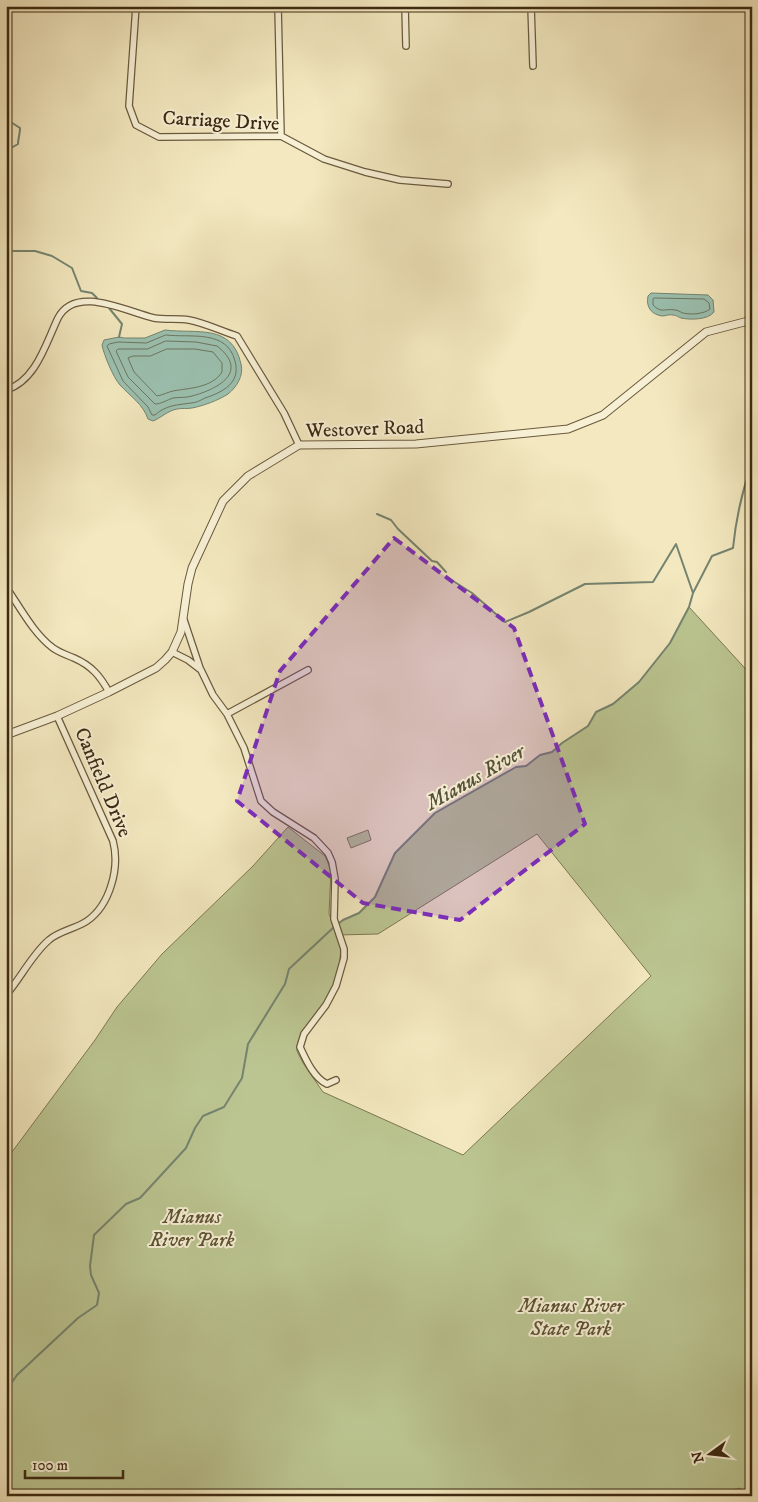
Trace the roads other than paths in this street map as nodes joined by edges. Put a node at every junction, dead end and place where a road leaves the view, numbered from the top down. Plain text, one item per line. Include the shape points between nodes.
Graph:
1 (136, 6) edge
2 (278, 6) edge
3 (405, 6) edge
4 (531, 6) edge
5 (406, 46) dead end
6 (532, 66) dead end
7 (281, 136) junction
8 (448, 184) dead end
9 (752, 320) edge
10 (6, 390) edge
11 (299, 445) junction
12 (6, 587) edge
13 (184, 620) junction
14 (172, 652) junction
15 (201, 670) junction
16 (308, 670) dead end
17 (109, 692) junction
18 (227, 714) junction
19 (58, 716) junction
20 (6, 736) edge
21 (6, 995) edge
22 (336, 1080) dead end

1 - 7 street, Carriage Drive via 130,106 136,125 159,137
2 - 7 street
3 - 5 street
4 - 6 street
7 - 8 street, Carriage Drive via 324,159 365,172 400,180
9 - 11 street, Westover Road via 706,332 603,415 568,429 416,444
10 - 11 street via 26,380 61,311 84,302 106,303 156,318 188,320 237,336 284,413
11 - 13 street, Westover Road via 248,476 223,501 192,568
12 - 17 street via 46,641 58,651 93,668
13 - 14 street, Westover Road
13 - 15 street
14 - 15 street
14 - 17 street, Westover Road via 156,668
15 - 18 street
16 - 18 street
17 - 19 street, Westover Road
18 - 22 street via 244,748 261,801 314,838 328,853 335,879 334,918 344,949 339,977 326,1005 304,1034 300,1047 320,1080 327,1084
19 - 20 street, Westover Road
19 - 21 street, Canfield Drive via 113,841 116,851 114,874 111,888 95,913 87,921 50,939

